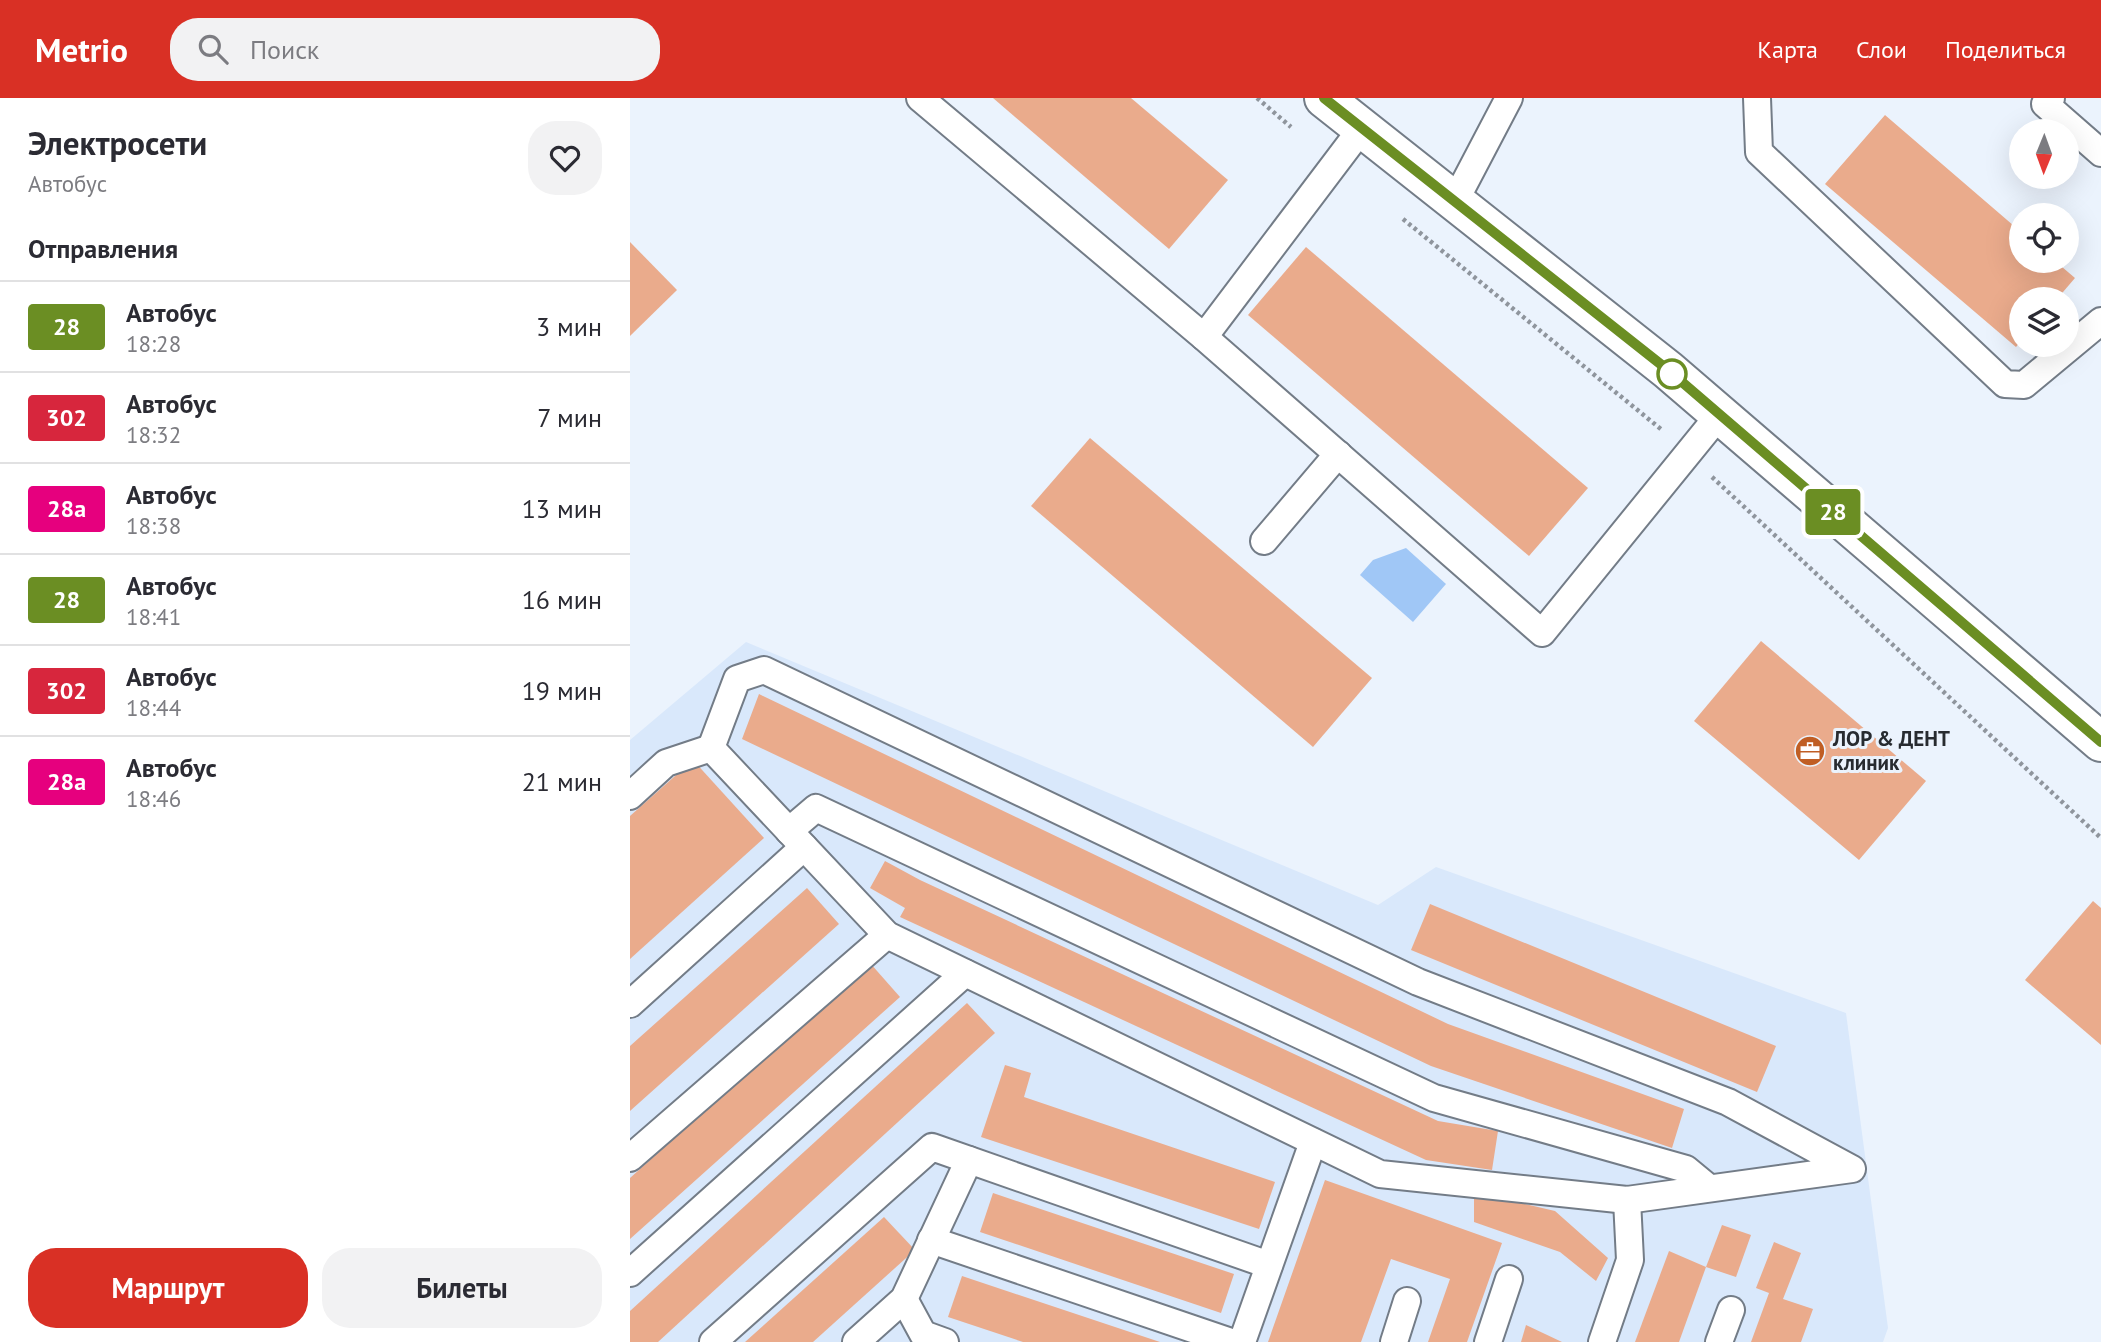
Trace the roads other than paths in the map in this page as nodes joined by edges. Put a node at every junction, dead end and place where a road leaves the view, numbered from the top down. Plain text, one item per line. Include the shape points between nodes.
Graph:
1 (920, 98) edge
2 (1324, 98) edge
3 (1509, 98) edge
4 (1757, 98) edge
5 (2051, 98) edge
6 (1363, 128) junction
7 (2101, 153) edge
8 (1455, 201) junction
9 (2101, 321) edge
10 (1204, 337) junction
11 (1720, 414) junction
12 (1338, 454) junction
13 (1264, 541) dead end
14 (2101, 742) edge
15 (711, 748) junction
16 (630, 796) edge
17 (796, 839) junction
18 (887, 935) junction
19 (965, 973) junction
20 (630, 1004) edge
21 (1313, 1142) junction
22 (630, 1158) edge
23 (969, 1160) junction
24 (1709, 1188) junction
25 (1627, 1200) junction
26 (931, 1240) junction
27 (1269, 1265) junction
28 (630, 1273) edge
29 (1509, 1279) dead end
30 (904, 1299) junction
31 (1407, 1301) dead end
32 (1731, 1310) dead end
33 (712, 1342) edge
34 (856, 1342) edge
35 (945, 1342) edge
36 (1231, 1342) edge
37 (1242, 1342) edge
38 (1394, 1342) edge
39 (1488, 1342) edge
40 (1602, 1342) edge
41 (1718, 1342) edge

1 - 10 lane
2 - 6 main road
3 - 8 lane
4 - 9 lane via 1759,152 2005,384 2024,385
5 - 7 lane via 2045,104
6 - 8 main road
6 - 10 lane
8 - 11 main road
10 - 12 lane
11 - 12 lane via 1542,633
11 - 14 main road
12 - 13 lane
15 - 16 lane via 666,763
15 - 17 lane
15 - 24 lane via 737,679 764,670 1418,982 1728,1102 1852,1168
17 - 18 lane
17 - 20 lane
17 - 24 lane via 816,808 1434,1098 1686,1169
18 - 19 lane
18 - 22 lane
19 - 21 lane
19 - 28 lane
21 - 25 lane via 1380,1174
21 - 27 lane
23 - 26 lane
23 - 27 lane
23 - 33 lane via 932,1147
24 - 25 lane
25 - 40 lane via 1630,1260
26 - 30 lane
26 - 36 lane
27 - 37 lane
29 - 39 lane
30 - 34 lane
30 - 35 lane via 923,1334
31 - 38 lane
32 - 41 lane

